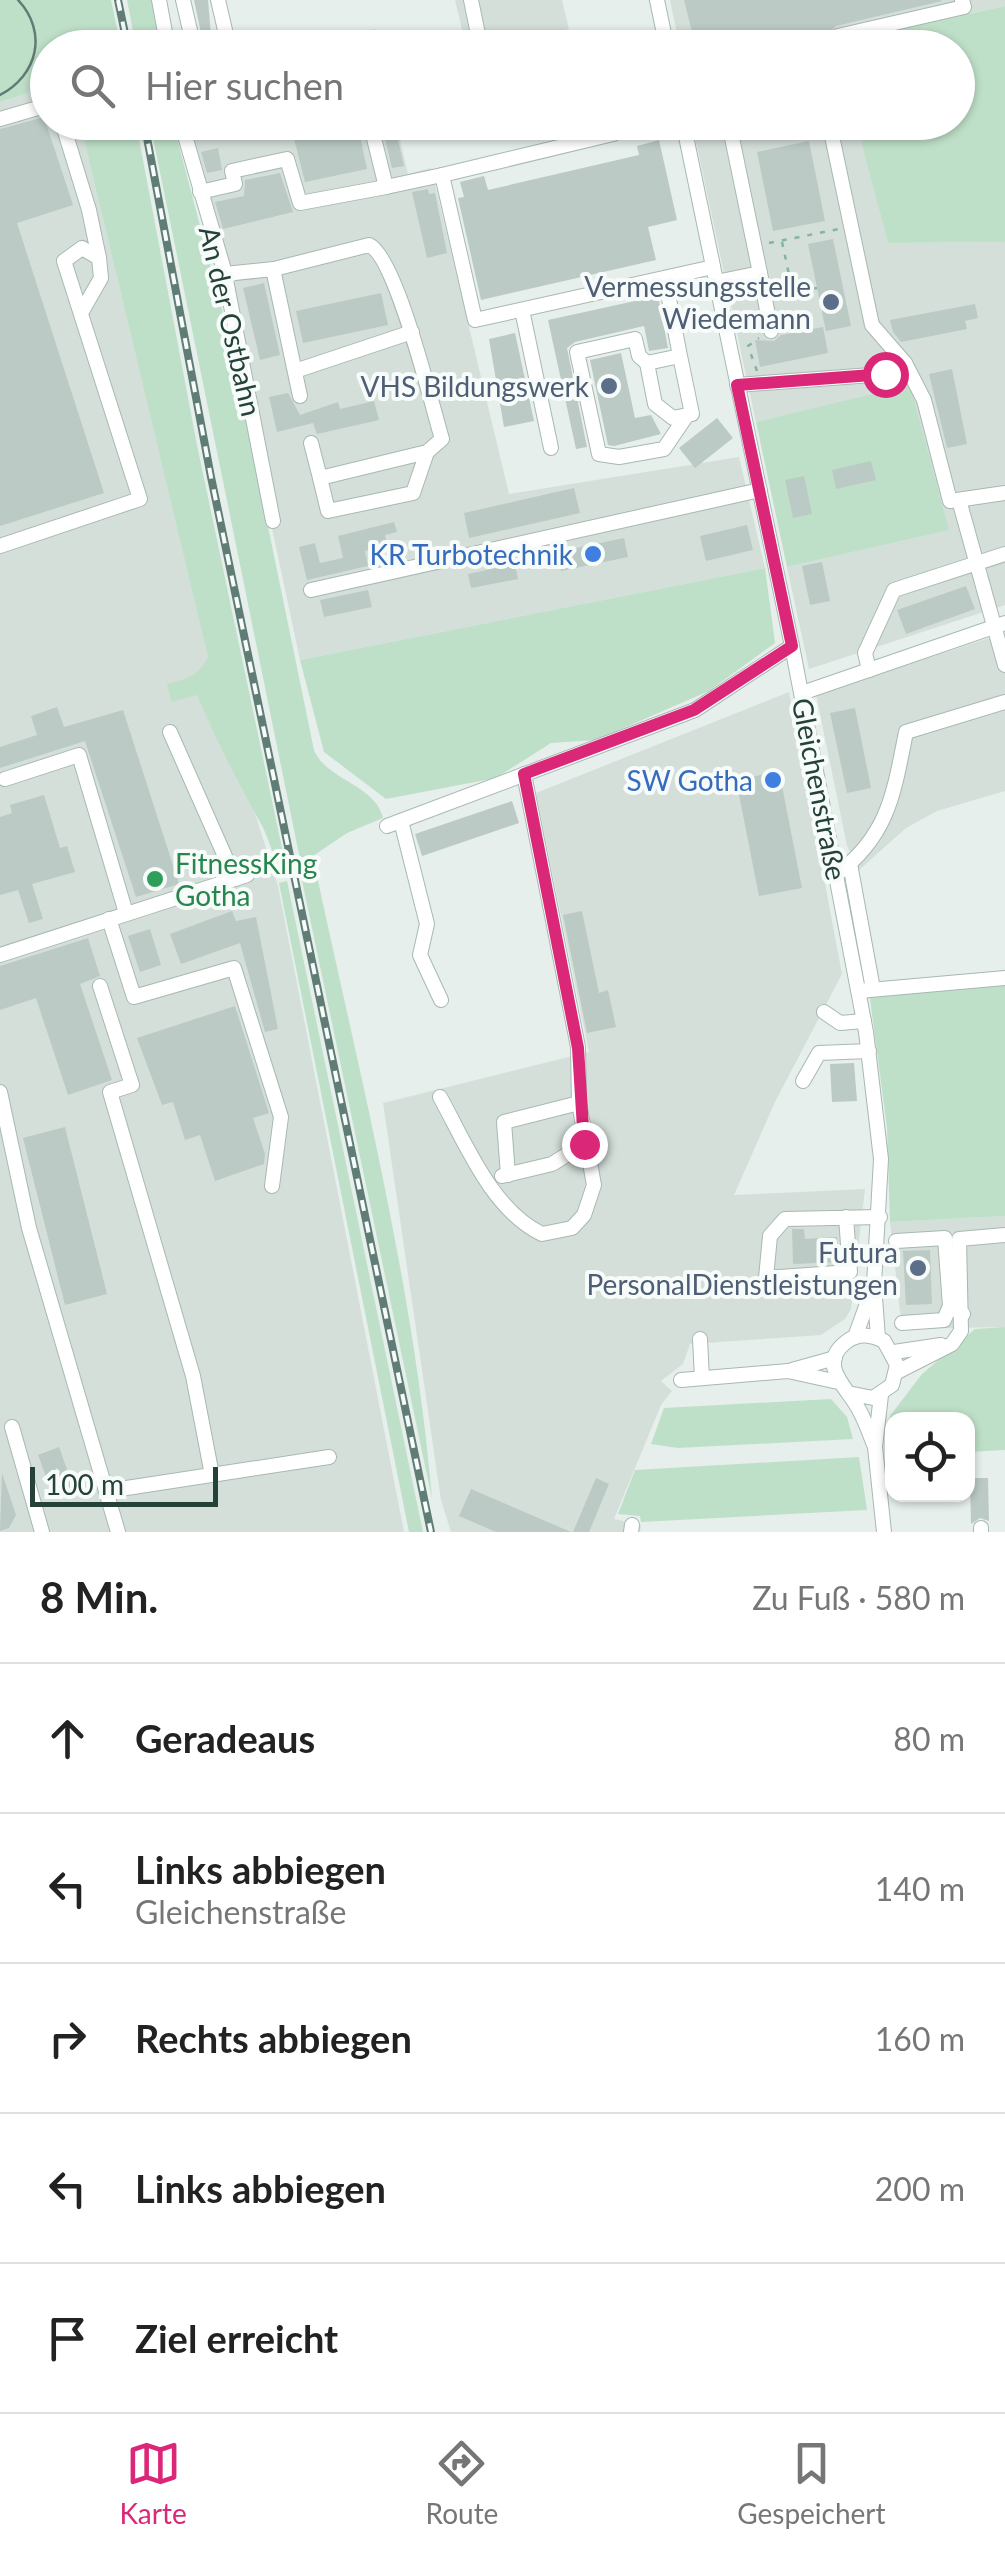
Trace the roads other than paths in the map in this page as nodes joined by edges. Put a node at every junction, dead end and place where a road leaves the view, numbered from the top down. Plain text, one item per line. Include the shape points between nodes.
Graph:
1 (159, 0) edge
2 (183, 0) edge
3 (218, 0) edge
4 (471, 0) edge
5 (657, 0) edge
6 (962, 0) edge
7 (165, 30) edge
8 (190, 30) edge
9 (226, 30) edge
10 (477, 30) edge
11 (663, 30) edge
12 (864, 30) edge
13 (30, 110) edge
14 (0, 119) edge
15 (68, 140) edge
16 (186, 140) edge
17 (374, 140) edge
18 (588, 140) edge
19 (686, 140) edge
20 (732, 140) edge
21 (833, 140) edge
22 (442, 175) junction
23 (386, 187) junction
24 (200, 192) junction
25 (98, 258) junction
26 (274, 269) junction
27 (760, 273) junction
28 (225, 274) junction
29 (714, 275) junction
30 (665, 278) junction
31 (522, 310) junction
32 (81, 313) junction
33 (412, 332) junction
34 (771, 332) road end
35 (680, 356) junction
36 (647, 363) junction
37 (905, 363) junction
38 (295, 371) junction
39 (737, 385) junction
40 (300, 396) dead end
41 (687, 415) junction
42 (312, 443) dead end
43 (551, 448) dead end
44 (427, 452) junction
45 (320, 478) junction
46 (760, 490) junction
47 (1005, 493) edge
48 (958, 500) junction
49 (273, 521) dead end
50 (0, 546) edge
51 (1005, 554) edge
52 (976, 565) junction
53 (311, 590) dead end
54 (999, 625) edge
55 (792, 646) junction
56 (1005, 664) edge
57 (870, 670) junction
58 (802, 694) junction
59 (1005, 702) edge
60 (170, 732) dead end
61 (524, 774) junction
62 (5, 779) dead end
63 (850, 864) junction
64 (837, 874) junction
65 (126, 913) junction
66 (109, 919) junction
67 (0, 955) edge
68 (1005, 978) edge
69 (100, 986) dead end
70 (866, 990) junction
71 (441, 1000) dead end
72 (824, 1012) dead end
73 (864, 1022) junction
74 (869, 1050) junction
75 (803, 1082) dead end
76 (0, 1092) edge
77 (440, 1098) dead end
78 (580, 1104) junction
79 (584, 1144) junction
80 (508, 1175) junction
81 (487, 1180) junction
82 (272, 1186) dead end
83 (880, 1216) junction
84 (846, 1217) junction
85 (1005, 1235) edge
86 (896, 1240) dead end
87 (874, 1284) junction
88 (956, 1310) junction
89 (902, 1323) dead end
90 (854, 1337) junction
91 (878, 1338) junction
92 (700, 1339) dead end
93 (952, 1344) junction
94 (894, 1352) junction
95 (835, 1358) junction
96 (788, 1371) junction
97 (897, 1372) junction
98 (702, 1378) junction
99 (681, 1380) dead end
100 (843, 1388) junction
101 (881, 1395) junction
102 (12, 1427) dead end
103 (876, 1448) junction
104 (329, 1458) dead end
105 (212, 1475) junction
106 (107, 1490) junction
107 (42, 1532) edge
108 (118, 1532) edge
109 (884, 1532) edge

1 - 7 street
2 - 8 street
3 - 9 street
4 - 10 street
5 - 11 street
6 - 12 street via 964,7
13 - 14 street
15 - 25 street
16 - 24 street, An der Ostbahn
17 - 23 street
18 - 22 street
19 - 29 street, Gleichenstraße
20 - 27 street
21 - 37 street via 872,325
22 - 23 street
22 - 31 street via 475,320
23 - 24 street via 300,203 288,159 232,171 235,184
24 - 28 street, An der Ostbahn
25 - 32 street via 101,278
25 - 32 street via 82,248 64,261
26 - 28 street
26 - 33 street via 376,248
26 - 38 street
27 - 29 street
27 - 34 street
28 - 49 street, An der Ostbahn
29 - 30 street
29 - 39 street, Gleichenstraße
30 - 31 street
30 - 35 street
31 - 43 street
32 - 50 street via 140,499
33 - 38 street
33 - 44 street via 442,439
35 - 36 street
35 - 41 street via 692,414
36 - 41 street via 655,404 673,418
36 - 41 street via 634,339 576,352 600,454 664,449
37 - 39 street via 885,374
37 - 48 street via 924,400 950,501
38 - 40 street
39 - 46 street, Gleichenstraße
42 - 45 street
44 - 45 street
44 - 45 street via 413,493 328,511
46 - 53 street
46 - 55 street, Gleichenstraße
47 - 48 street
48 - 52 street
51 - 52 street
52 - 54 street
52 - 57 street via 894,590 864,653
54 - 56 street
54 - 57 street
55 - 58 street, Gleichenstraße
55 - 61 street via 694,710
57 - 58 street
58 - 64 street, Gleichenstraße
59 - 63 street via 906,732 890,810
60 - 65 street via 241,877
61 - 71 street via 394,824 427,924 420,955
61 - 78 street via 578,1048
62 - 65 street via 79,755
63 - 64 street
63 - 70 street
64 - 70 street, Gleichenstraße
65 - 66 street
66 - 67 street
66 - 82 street via 134,997 234,968 280,1116
68 - 70 street
69 - 105 street via 132,1085 110,1092 193,1376
70 - 73 street, Gleichenstraße
72 - 73 street via 840,1023
73 - 74 street, Gleichenstraße
74 - 75 street via 819,1053
74 - 83 street, Gleichenstraße
76 - 106 street via 30,1228
77 - 81 street
78 - 79 street
78 - 80 street via 504,1122
79 - 80 street via 552,1164
79 - 81 street via 594,1184 590,1200 572,1228 559,1234 528,1228
80 - 81 street
83 - 84 street
83 - 87 street, Gleichenstraße
84 - 84 street via 785,1219 770,1236 766,1278 850,1272
85 - 88 street via 959,1239
86 - 88 street via 946,1238
87 - 90 street, Gleichenstraße
87 - 91 street, Gleichenstraße
88 - 89 street via 944,1320
88 - 93 street via 961,1331
90 - 91 street
90 - 95 street, Gleichenstraße
91 - 94 street
92 - 98 street
93 - 94 street
93 - 97 street
94 - 97 street
95 - 96 street
95 - 100 street
96 - 98 street
96 - 100 street
97 - 101 street
98 - 99 street
100 - 101 street via 864,1399
100 - 103 street
101 - 103 street
102 - 107 street
103 - 109 street
104 - 105 street
105 - 106 street
106 - 108 street

